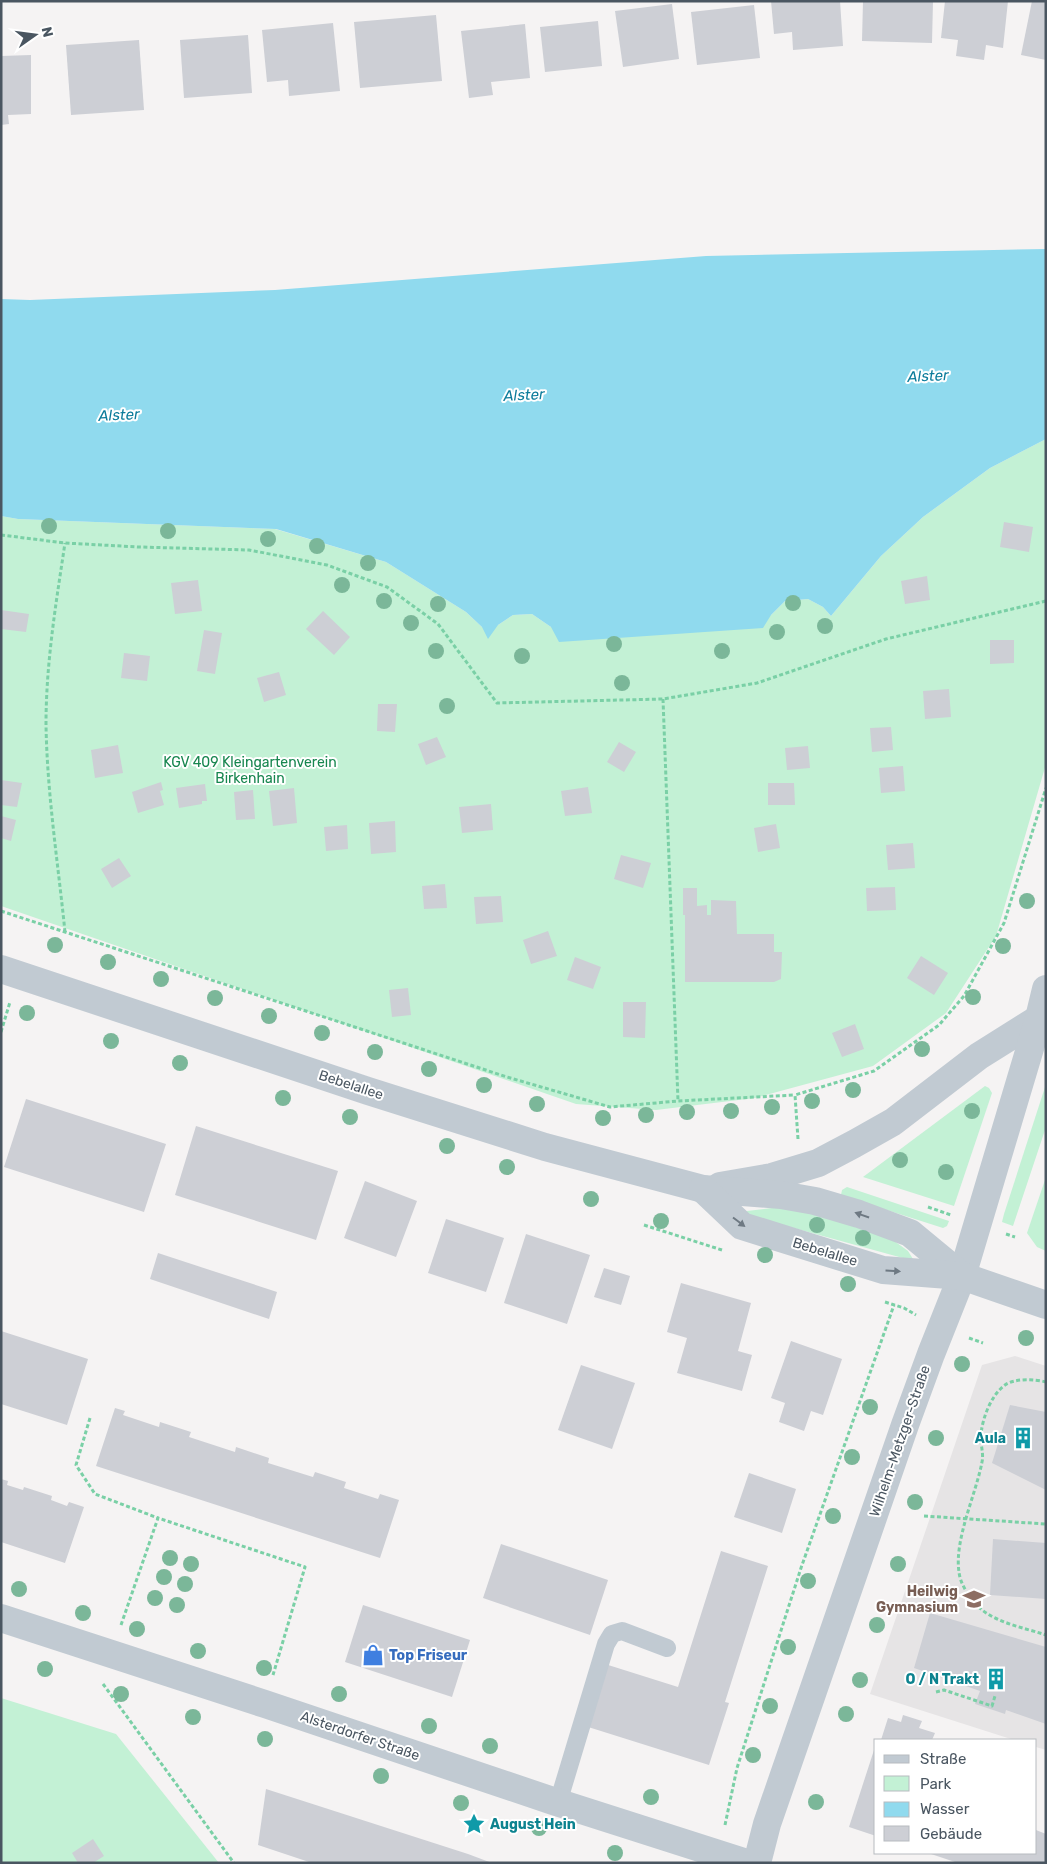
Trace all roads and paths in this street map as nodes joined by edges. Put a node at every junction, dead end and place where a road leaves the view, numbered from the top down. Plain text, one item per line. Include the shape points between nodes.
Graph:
1 (1, 535) edge
2 (65, 543) junction
3 (1046, 601) edge
4 (663, 699) junction
5 (1046, 788) edge
6 (1, 911) edge
7 (64, 932) junction
8 (1, 969) edge
9 (1046, 977) edge
10 (1046, 989) edge
11 (1042, 1016) edge
12 (979, 1056) junction
13 (795, 1095) junction
14 (678, 1101) junction
15 (818, 1163) junction
16 (703, 1189) junction
17 (926, 1207) dead end
18 (978, 1224) junction
19 (1015, 1237) dead end
20 (962, 1276) junction
21 (894, 1305) dead end
22 (1046, 1305) edge
23 (1046, 1382) edge
24 (90, 1418) dead end
25 (924, 1516) dead end
26 (158, 1518) junction
27 (966, 1519) junction
28 (1046, 1524) edge
29 (1, 1618) edge
30 (1046, 1635) edge
31 (667, 1648) dead end
32 (111, 1654) junction
33 (100, 1680) dead end
34 (936, 1692) dead end
35 (995, 1696) dead end
36 (265, 1704) junction
37 (558, 1803) junction
38 (718, 1859) edge
39 (234, 1863) edge
40 (747, 1863) edge
41 (757, 1863) edge

1 - 2 path
2 - 4 path via 249,550 327,565 387,587 438,624 497,703
2 - 7 path via 50,638 46,724
3 - 4 path via 886,640 757,683
4 - 14 path
5 - 13 path via 1004,923 964,996 939,1025 874,1071
6 - 7 path
7 - 14 path via 507,1078 610,1107
8 - 16 street, Bebelallee via 545,1147
9 - 12 street
10 - 11 street, Wilhelm-Metzger-Straße
11 - 12 street
11 - 18 street, Wilhelm-Metzger-Straße
12 - 15 street via 893,1122
13 - 14 path
13 - 15 path via 798,1142
15 - 16 street via 772,1177
20 -> 16 street, Bebelallee via 910,1233 859,1214 815,1200
16 -> 20 street, Bebelallee via 742,1226 883,1270
17 - 18 path
18 - 19 path
18 - 20 street, Wilhelm-Metzger-Straße
20 - 22 street, Bebelallee
20 - 41 street, Wilhelm-Metzger-Straße via 905,1425 767,1824
21 - 38 path via 801,1568 737,1768
23 - 27 path via 1020,1380 1005,1385 994,1398 984,1419 980,1437 982,1460
24 - 26 path via 76,1465 95,1494
25 - 27 path
26 - 32 path
26 - 36 path via 305,1567
27 - 28 path
27 - 30 path via 959,1555 959,1573 964,1588 988,1615
29 - 32 street, Alsterdorfer Straße
31 - 37 lane via 622,1631 612,1634 606,1644
32 - 36 street, Alsterdorfer Straße
33 - 39 path
34 - 35 path via 944,1690 992,1706
36 - 37 street, Alsterdorfer Straße
37 - 38 street, Alsterdorfer Straße
38 - 40 street, Alsterdorfer Straße

